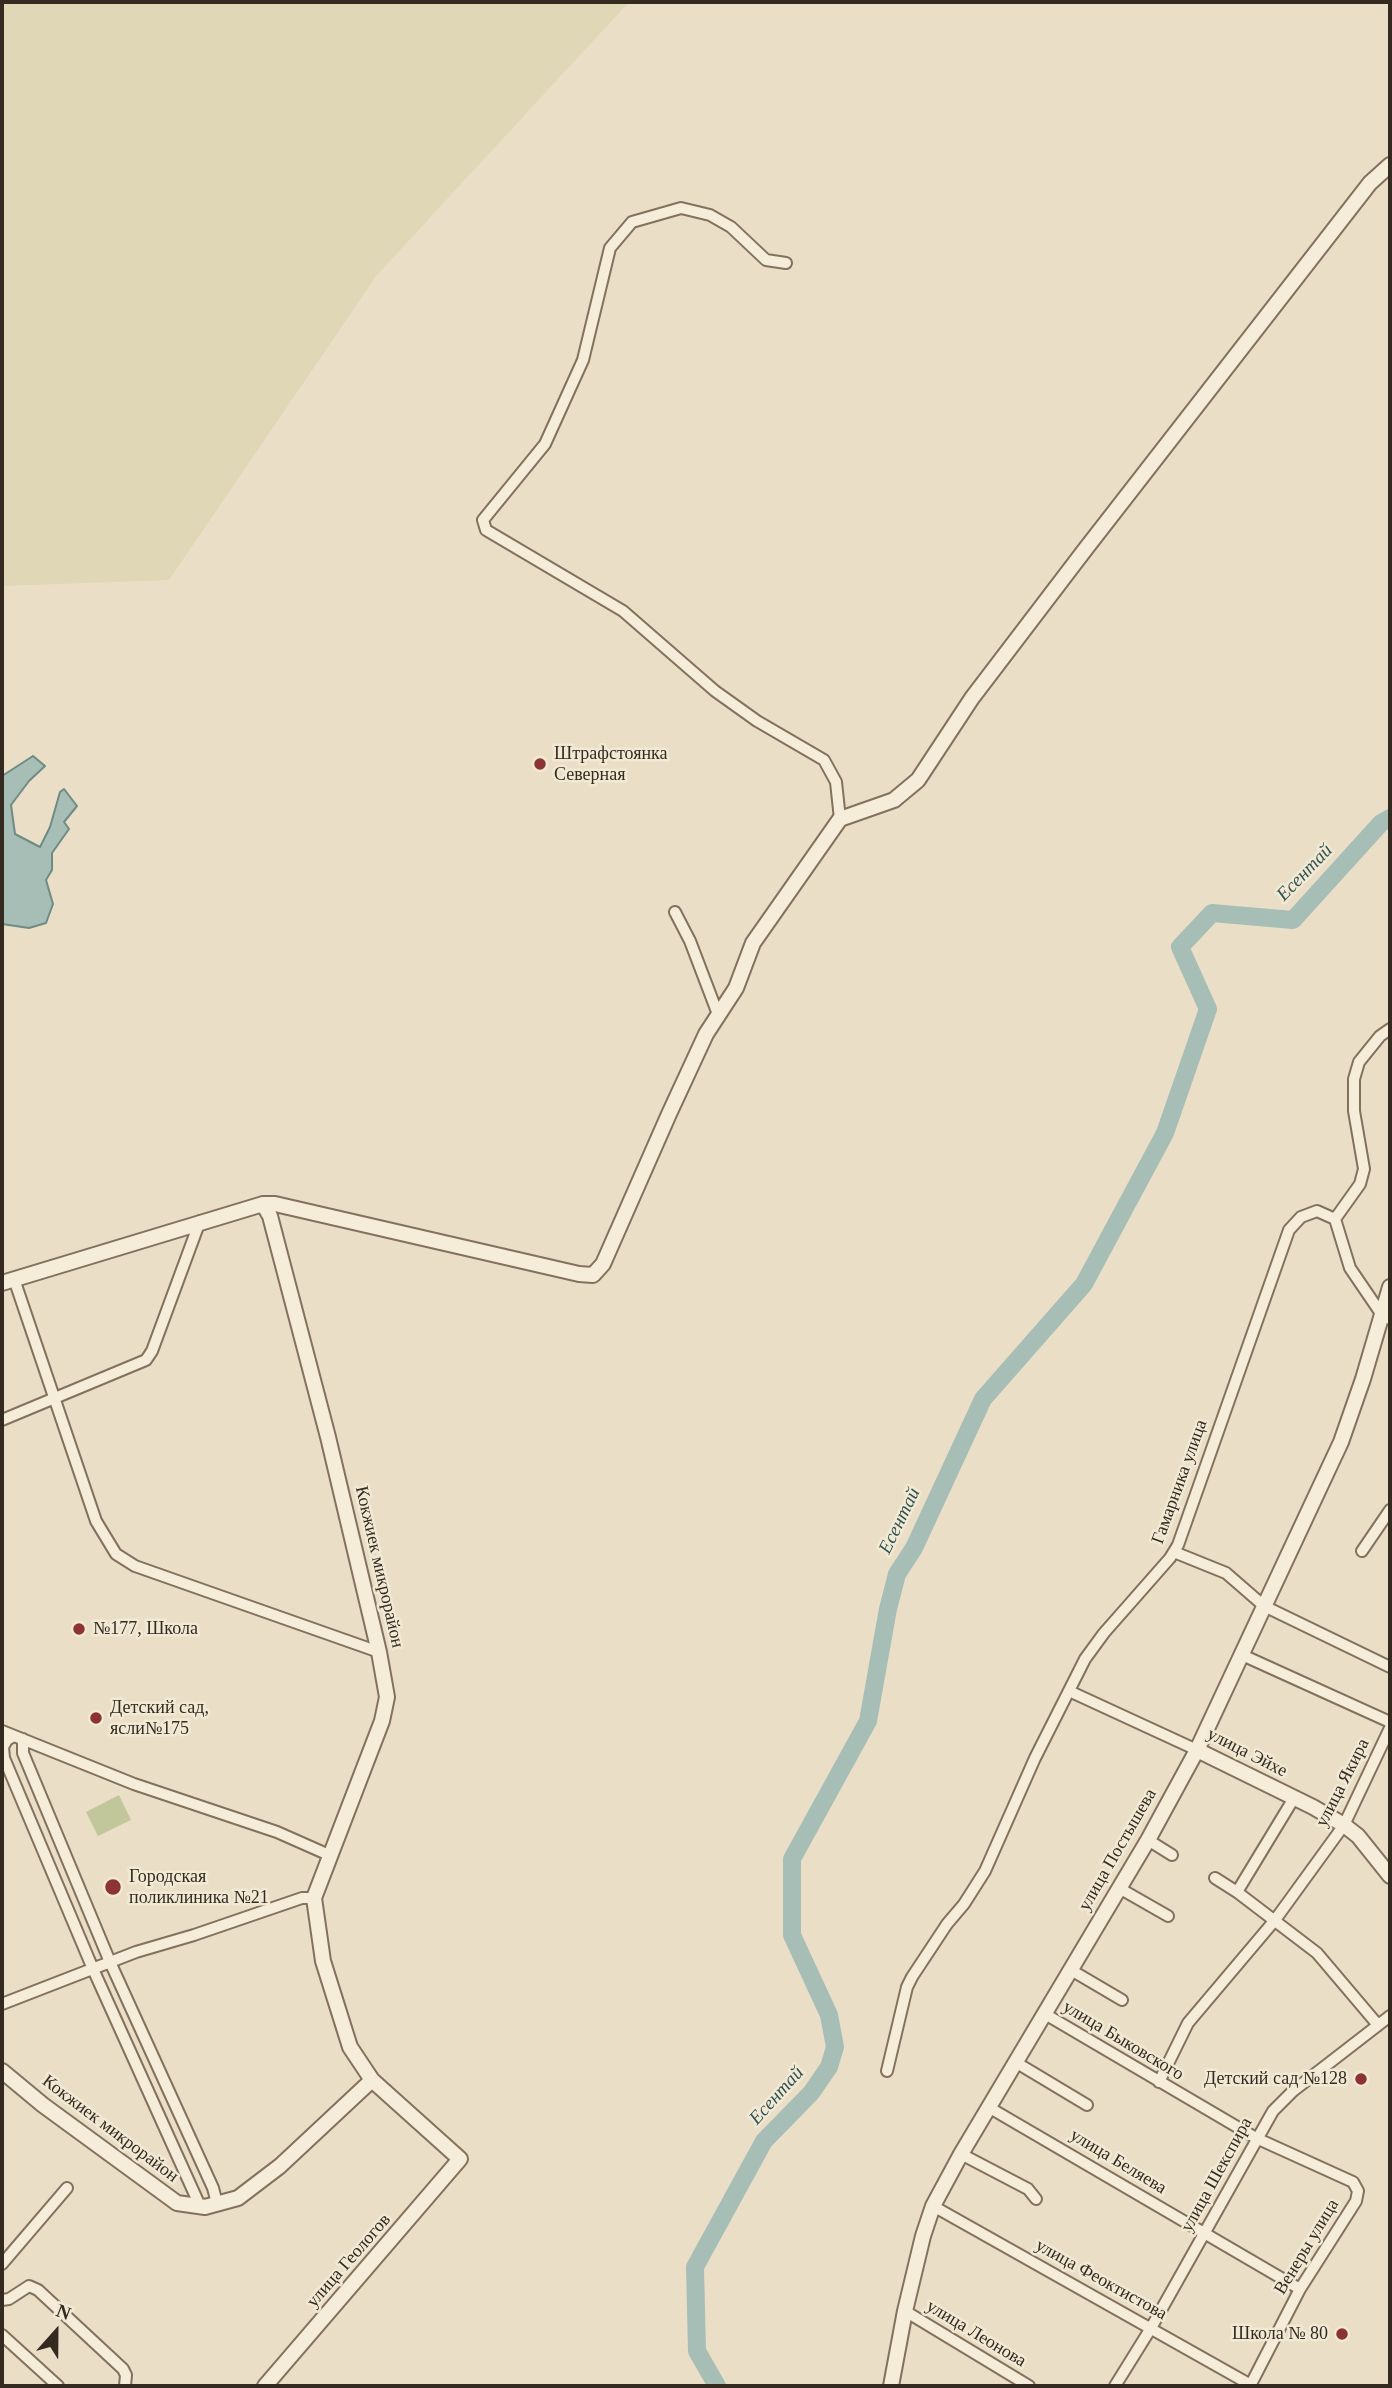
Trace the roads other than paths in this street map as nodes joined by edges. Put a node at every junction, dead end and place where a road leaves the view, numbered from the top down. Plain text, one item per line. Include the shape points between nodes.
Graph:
1 (1390, 165) edge
2 (786, 263) dead end
3 (840, 819) junction
4 (675, 912) dead end
5 (719, 1017) junction
6 (1390, 1028) edge
7 (263, 1204) junction
8 (1335, 1219) junction
9 (200, 1221) junction
10 (8, 1281) edge
11 (1390, 1287) edge
12 (1384, 1320) edge
13 (55, 1399) junction
14 (2, 1420) edge
15 (1390, 1510) edge
16 (1362, 1551) dead end
17 (1174, 1552) junction
18 (1264, 1606) junction
19 (379, 1652) junction
20 (1240, 1654) junction
21 (1390, 1667) edge
22 (1069, 1691) junction
23 (1390, 1722) edge
24 (1390, 1728) edge
25 (2, 1731) edge
26 (19, 1737) junction
27 (1197, 1750) junction
28 (1294, 1798) junction
29 (1344, 1825) junction
30 (1147, 1840) junction
31 (329, 1855) junction
32 (1172, 1855) dead end
33 (1390, 1875) edge
34 (1215, 1878) dead end
35 (1119, 1888) junction
36 (1237, 1892) junction
37 (314, 1898) junction
38 (1168, 1916) dead end
39 (1275, 1920) junction
40 (110, 1962) junction
41 (93, 1969) junction
42 (1071, 1970) junction
43 (1122, 2000) dead end
44 (2, 2004) edge
45 (1045, 2014) junction
46 (1390, 2016) edge
47 (1378, 2025) junction
48 (1017, 2063) junction
49 (2, 2071) edge
50 (887, 2071) dead end
51 (372, 2080) junction
52 (1159, 2082) junction
53 (1087, 2105) dead end
54 (990, 2108) junction
55 (1256, 2138) junction
56 (961, 2154) junction
57 (460, 2159) joint
58 (67, 2188) dead end
59 (1036, 2199) dead end
60 (1356, 2201) joint
61 (217, 2203) junction
62 (200, 2206) junction
63 (933, 2206) junction
64 (1203, 2233) junction
65 (2, 2264) edge
66 (1300, 2289) junction
67 (2, 2303) edge
68 (905, 2311) junction
69 (1151, 2328) junction
70 (2, 2335) edge
71 (58, 2386) edge
72 (125, 2386) edge
73 (265, 2386) edge
74 (891, 2386) edge
75 (1029, 2386) edge
76 (1115, 2386) edge
77 (1251, 2386) edge

1 - 3 street via 1370,183 1084,551 972,698 918,780 894,800
2 - 3 street via 766,260 731,227 710,215 681,208 632,222 610,248 583,360 545,444 483,520 486,530 623,611 757,721 824,760 836,782
3 - 5 street via 753,943
4 - 5 street
5 - 7 street via 706,1034 603,1264 593,1275
6 - 8 street via 1359,1062 1354,1079 1354,1111 1364,1169 1360,1184
7 - 9 street
7 - 19 street, Кокжиек микрорайон via 270,1216 328,1437
8 - 12 street via 1350,1268
8 - 17 street, Гамарника улица via 1317,1211 1300,1217 1289,1230
9 - 10 street
9 - 13 street via 146,1360
10 - 13 street
11 - 12 street, улица Постышева
12 - 18 street, улица Постышева via 1341,1443
13 - 14 street
13 - 19 street via 96,1521 116,1554 146,1570
15 - 16 street
17 - 18 street via 1226,1573
17 - 22 street, Гамарника улица via 1104,1633
18 - 20 street, улица Постышева
18 - 21 street
19 - 31 street, Кокжиек микрорайон via 387,1697 382,1721
20 - 23 street
20 - 27 street, улица Постышева
22 - 27 street, улица Эйхе
22 - 50 street, Гамарника улица via 985,1871 907,1987
24 - 29 street, улица Якира
25 - 26 street
26 - 31 street
26 - 40 street
26 - 41 street via 7,1740 4,1758
27 - 28 street, улица Эйхе
27 - 30 street, улица Постышева
28 - 29 street, улица Эйхе
28 - 36 street
29 - 33 street, улица Эйхе
29 - 39 street, улица Якира
30 - 32 street
30 - 35 street, улица Постышева
31 - 37 street, Кокжиек микрорайон
34 - 36 street
35 - 38 street
35 - 42 street, улица Постышева
36 - 39 street
37 - 40 street via 302,1898
37 - 51 street, Кокжиек микрорайон via 323,1961 349,2047
39 - 47 street via 1317,1953
39 - 52 street, улица Якира via 1188,2023
40 - 41 street
40 - 61 street
41 - 44 street
41 - 62 street
42 - 43 street
42 - 45 street, улица Постышева
45 - 48 street, улица Постышева
45 - 52 street, улица Быковского
46 - 47 street, улица Шекспира
47 - 55 street, улица Шекспира via 1293,2091
48 - 53 street
48 - 54 street, улица Постышева
49 - 62 street, Кокжиек микрорайон via 177,2203
51 - 57 street, Кокжиек микрорайон
51 - 61 street via 280,2166 238,2198
52 - 55 street, улица Быковского
54 - 56 street, улица Постышева
54 - 64 street, улица Беляева
55 - 60 street, улица Быковского via 1353,2182 1358,2190
55 - 64 street, улица Шекспира
56 - 59 street via 1028,2189
56 - 63 street, улица Постышева
57 - 73 street, улица Геологов
58 - 65 street
60 - 66 street, Венеры улица
61 - 62 street
63 - 68 street, улица Постышева
63 - 69 street, улица Феоктистова
64 - 66 street, улица Беляева
64 - 69 street, улица Шекспира
66 - 77 street, Венеры улица
67 - 72 street via 29,2286 38,2291 124,2372
68 - 74 street, улица Постышева
68 - 75 street, улица Леонова
69 - 76 street, улица Шекспира
69 - 77 street, улица Феоктистова
70 - 71 street

